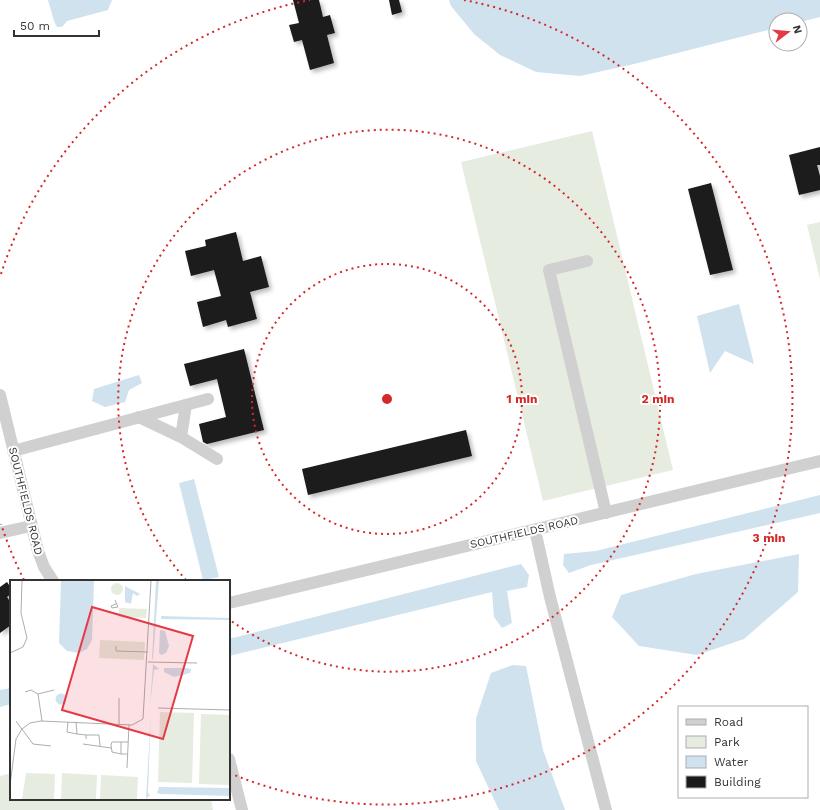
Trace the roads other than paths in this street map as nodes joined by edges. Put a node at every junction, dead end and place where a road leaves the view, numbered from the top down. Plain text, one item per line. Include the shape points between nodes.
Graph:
1 (587, 262) dead end
2 (0, 395) edge
3 (208, 399) dead end
4 (186, 405) junction
5 (139, 417) junction
6 (181, 437) junction
7 (13, 451) junction
8 (217, 459) dead end
9 (820, 461) edge
10 (606, 513) junction
11 (31, 526) junction
12 (535, 530) junction
13 (0, 533) edge
14 (52, 580) edge
15 (230, 604) edge
16 (230, 763) edge
17 (242, 810) edge
18 (606, 810) edge

1 - 10 street via 548,270
2 - 7 street, SOUTHFIELDS ROAD
3 - 4 street
4 - 5 street
4 - 6 street
5 - 6 street
5 - 7 street
6 - 8 street
7 - 11 street, SOUTHFIELDS ROAD
9 - 10 street, SOUTHFIELDS ROAD
10 - 12 street, SOUTHFIELDS ROAD
11 - 13 street
11 - 14 street, SOUTHFIELDS ROAD via 44,567
12 - 15 street, SOUTHFIELDS ROAD
12 - 18 street
16 - 17 street

